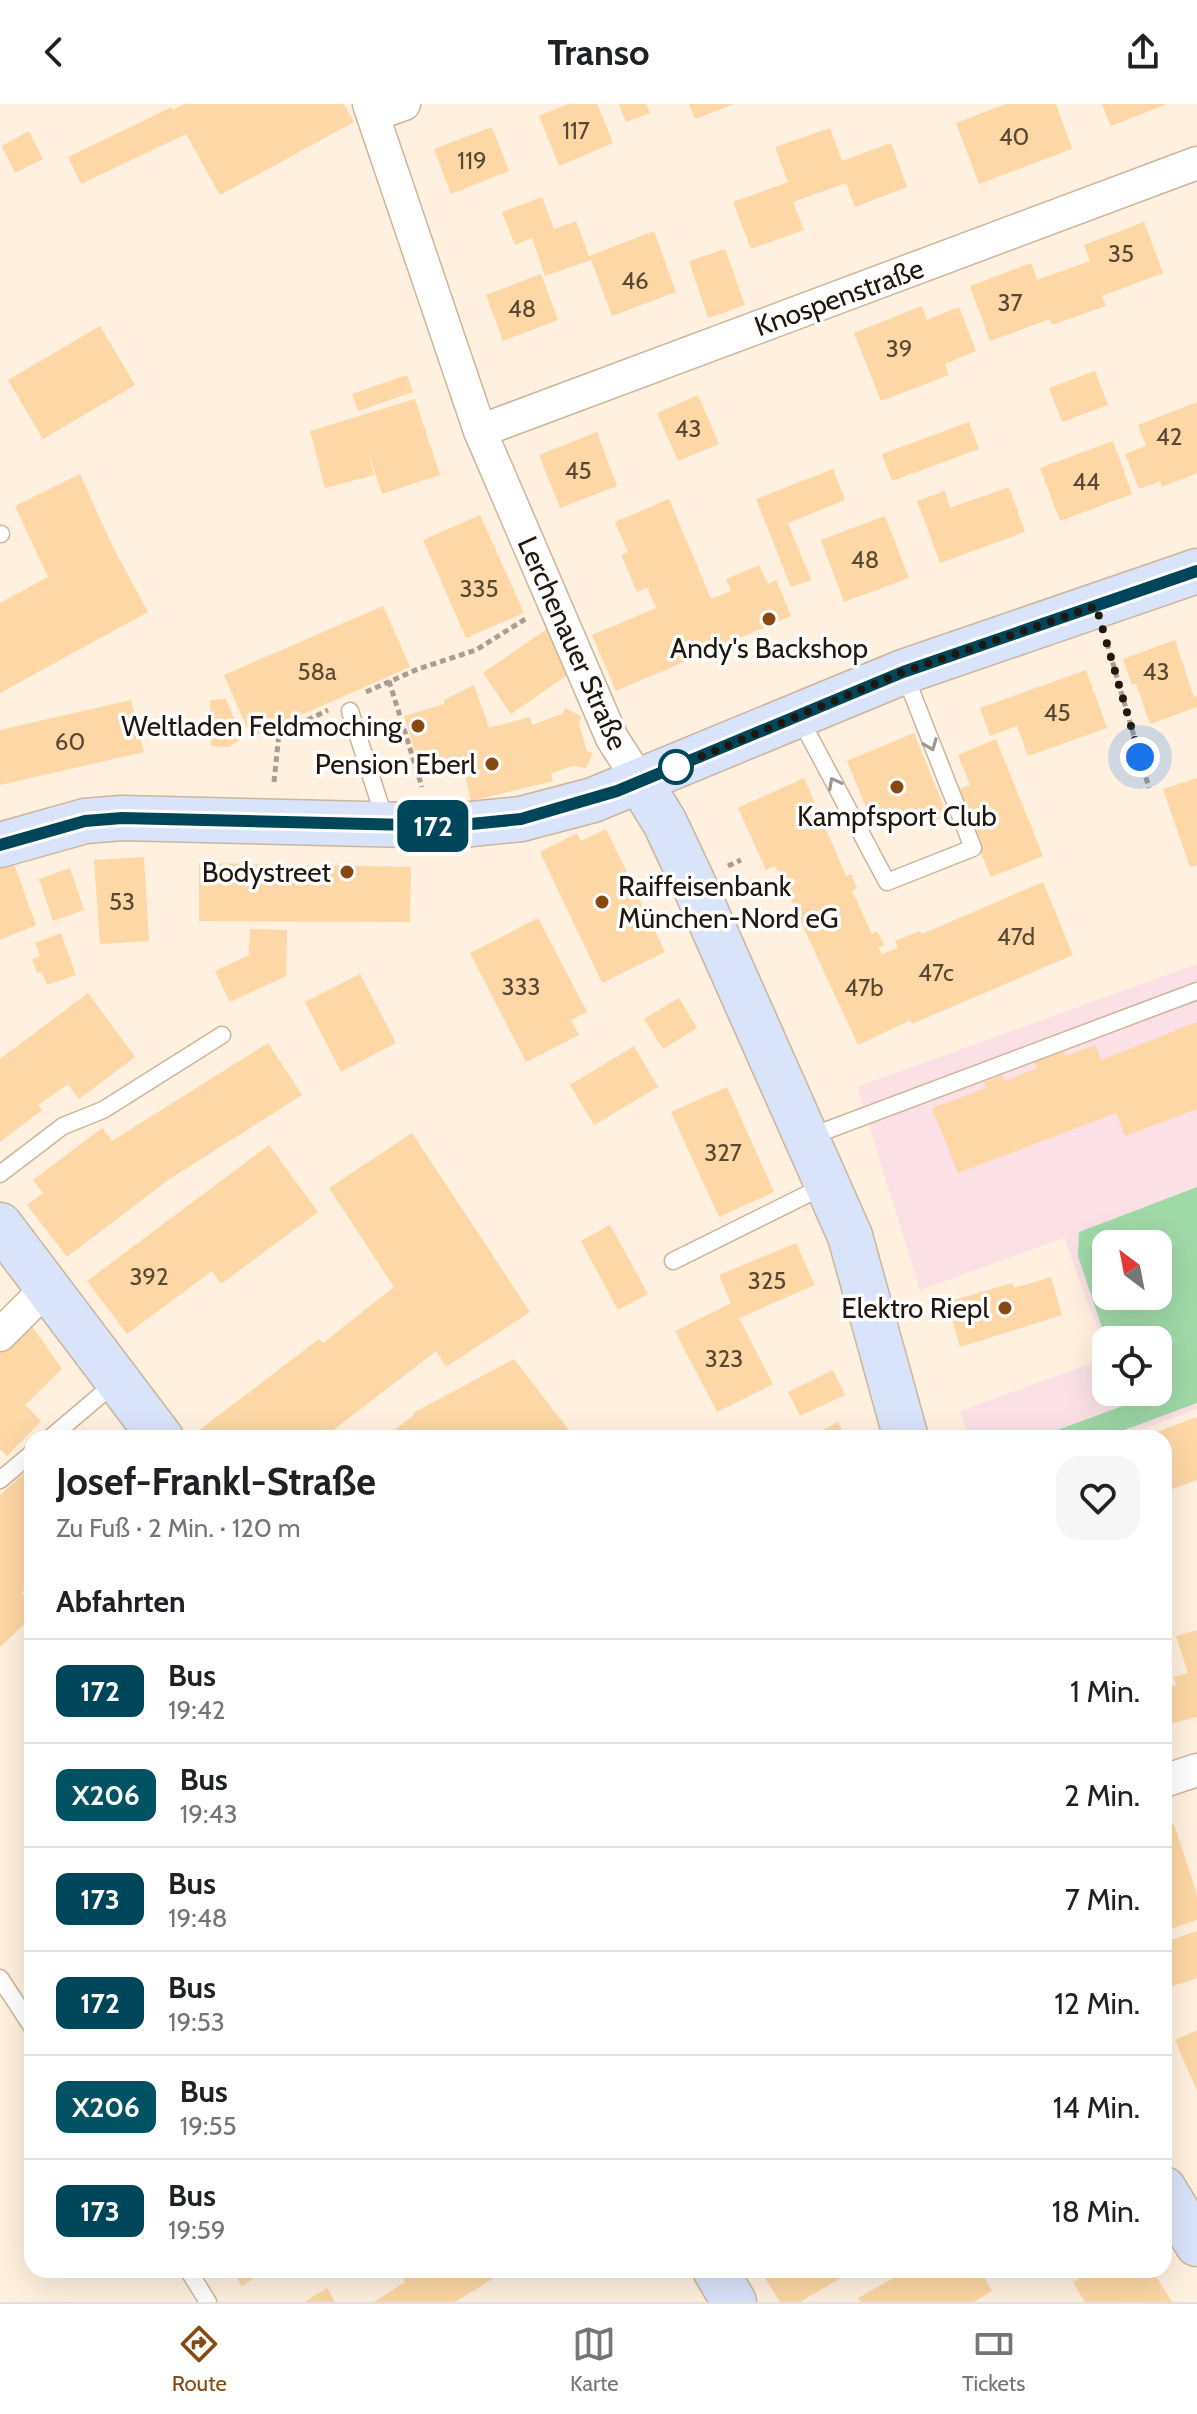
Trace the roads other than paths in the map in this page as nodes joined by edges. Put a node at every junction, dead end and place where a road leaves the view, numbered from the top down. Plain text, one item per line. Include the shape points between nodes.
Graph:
1 (404, 104) edge
2 (371, 110) edge
3 (1197, 163) edge
4 (480, 431) junction
5 (1197, 571) edge
6 (903, 672) junction
7 (350, 711) dead end
8 (798, 715) junction
9 (640, 782) junction
10 (386, 824) junction
11 (0, 845) edge
12 (1197, 991) edge
13 (222, 1035) dead end
14 (806, 1138) junction
15 (0, 1174) edge
16 (827, 1185) junction
17 (0, 1225) edge
18 (673, 1261) dead end
19 (47, 1288) junction
20 (0, 1335) edge
21 (118, 1381) junction
22 (60, 1430) edge
23 (155, 1430) edge
24 (904, 1430) edge
25 (24, 1460) edge
26 (0, 1480) edge
27 (1197, 1770) edge
28 (1172, 1778) edge
29 (0, 1978) edge
30 (24, 2015) edge
31 (1172, 2202) edge
32 (1197, 2244) edge
33 (193, 2278) edge
34 (720, 2278) edge
35 (208, 2302) edge
36 (734, 2302) edge

1 - 2 street
2 - 4 street, Lerchenauer Straße
3 - 4 street, Knospenstraße
4 - 9 street, Lerchenauer Straße via 612,738
5 - 6 main road
6 - 8 main road
6 -> 8 lane via 973,848 887,882
7 - 10 lane
8 - 9 main road
9 - 10 main road via 521,819 451,826
9 - 14 main road, Lerchenauer Straße via 665,823
10 - 11 main road via 122,818 85,821
12 - 14 lane
13 - 15 lane via 103,1110 63,1126
14 - 16 main road, Lerchenauer Straße
16 - 18 lane
16 - 24 main road, Lerchenauer Straße via 850,1236
17 - 19 main road
19 - 20 street
19 - 21 main road
21 - 22 lane
21 - 23 main road
25 - 26 lane
27 - 28 street
29 - 30 lane
31 - 32 main road
33 - 35 lane
34 - 36 main road

